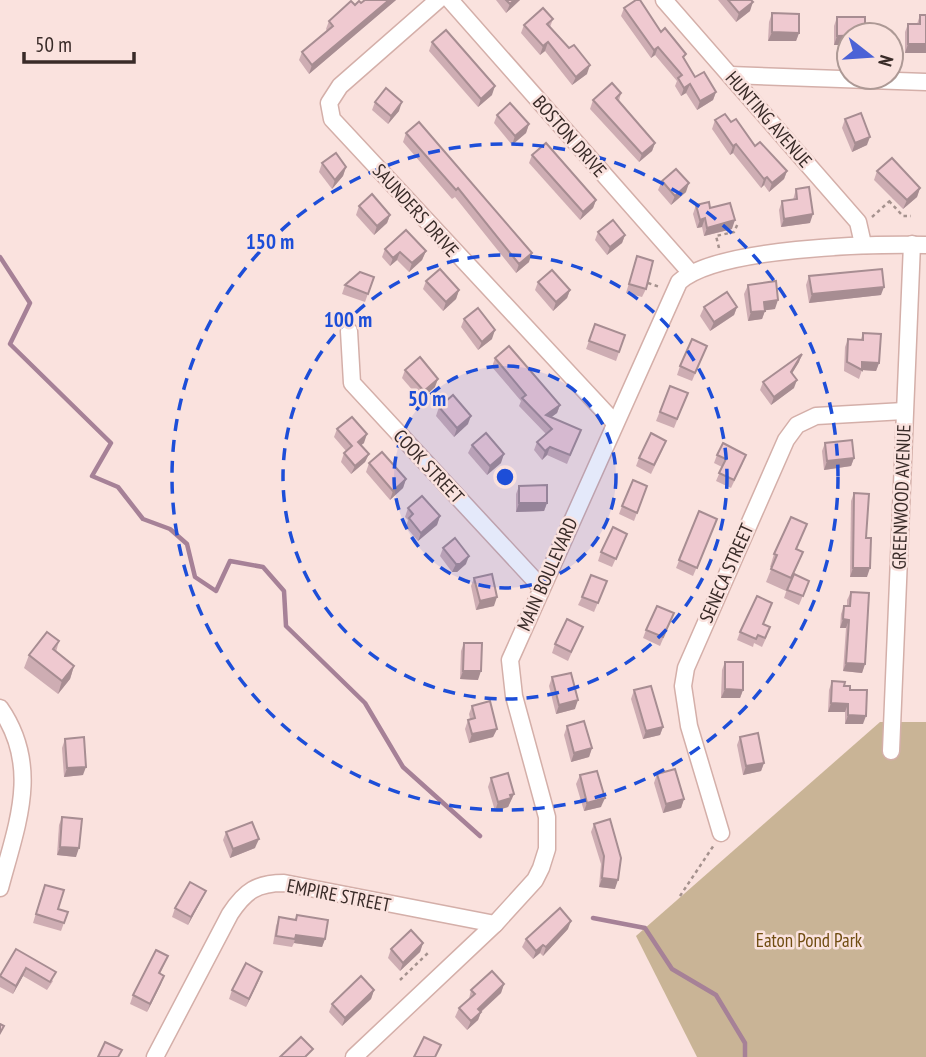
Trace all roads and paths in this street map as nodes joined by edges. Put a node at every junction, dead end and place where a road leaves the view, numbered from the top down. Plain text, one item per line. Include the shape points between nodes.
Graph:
1 (438, 0) edge
2 (450, 0) edge
3 (664, 0) edge
4 (730, 75) junction
5 (926, 82) edge
6 (893, 198) edge
7 (889, 201) junction
8 (911, 216) dead end
9 (737, 223) edge
10 (859, 224) junction
11 (863, 244) junction
12 (919, 244) edge
13 (719, 247) dead end
14 (690, 272) junction
15 (349, 331) dead end
16 (904, 411) junction
17 (615, 423) junction
18 (541, 587) junction
19 (0, 708) edge
20 (891, 751) dead end
21 (721, 833) joint
22 (0, 888) edge
23 (680, 897) dead end
24 (495, 924) junction
25 (429, 951) dead end
26 (400, 980) dead end
27 (357, 1056) edge
28 (155, 1057) edge

1 - 17 street, SAUNDERS DRIVE via 340,86 329,103 332,119
2 - 14 street, BOSTON DRIVE
3 - 4 street, HUNTING AVENUE
4 - 5 street
4 - 10 street, HUNTING AVENUE
6 - 7 path
7 - 8 path via 903,216
7 - 10 path
9 - 13 path via 734,232 716,236
10 - 11 street, HUNTING AVENUE
11 - 12 street
11 - 14 street via 731,259
12 - 16 street, GREENWOOD AVENUE
14 - 17 street, MAIN BOULEVARD via 670,296
15 - 18 street, COOK STREET via 352,383
16 - 20 street, GREENWOOD AVENUE
16 - 21 street, SENECA STREET via 816,416 796,425 702,628 684,686 689,726
17 - 18 street, MAIN BOULEVARD
18 - 24 street, MAIN BOULEVARD via 510,667 547,816 547,849 535,880
19 - 22 street via 12,725 24,770 15,834
21 - 23 path
24 - 27 street, MAIN BOULEVARD
24 - 28 street, EMPIRE STREET via 284,883 254,887 230,914
25 - 26 path

